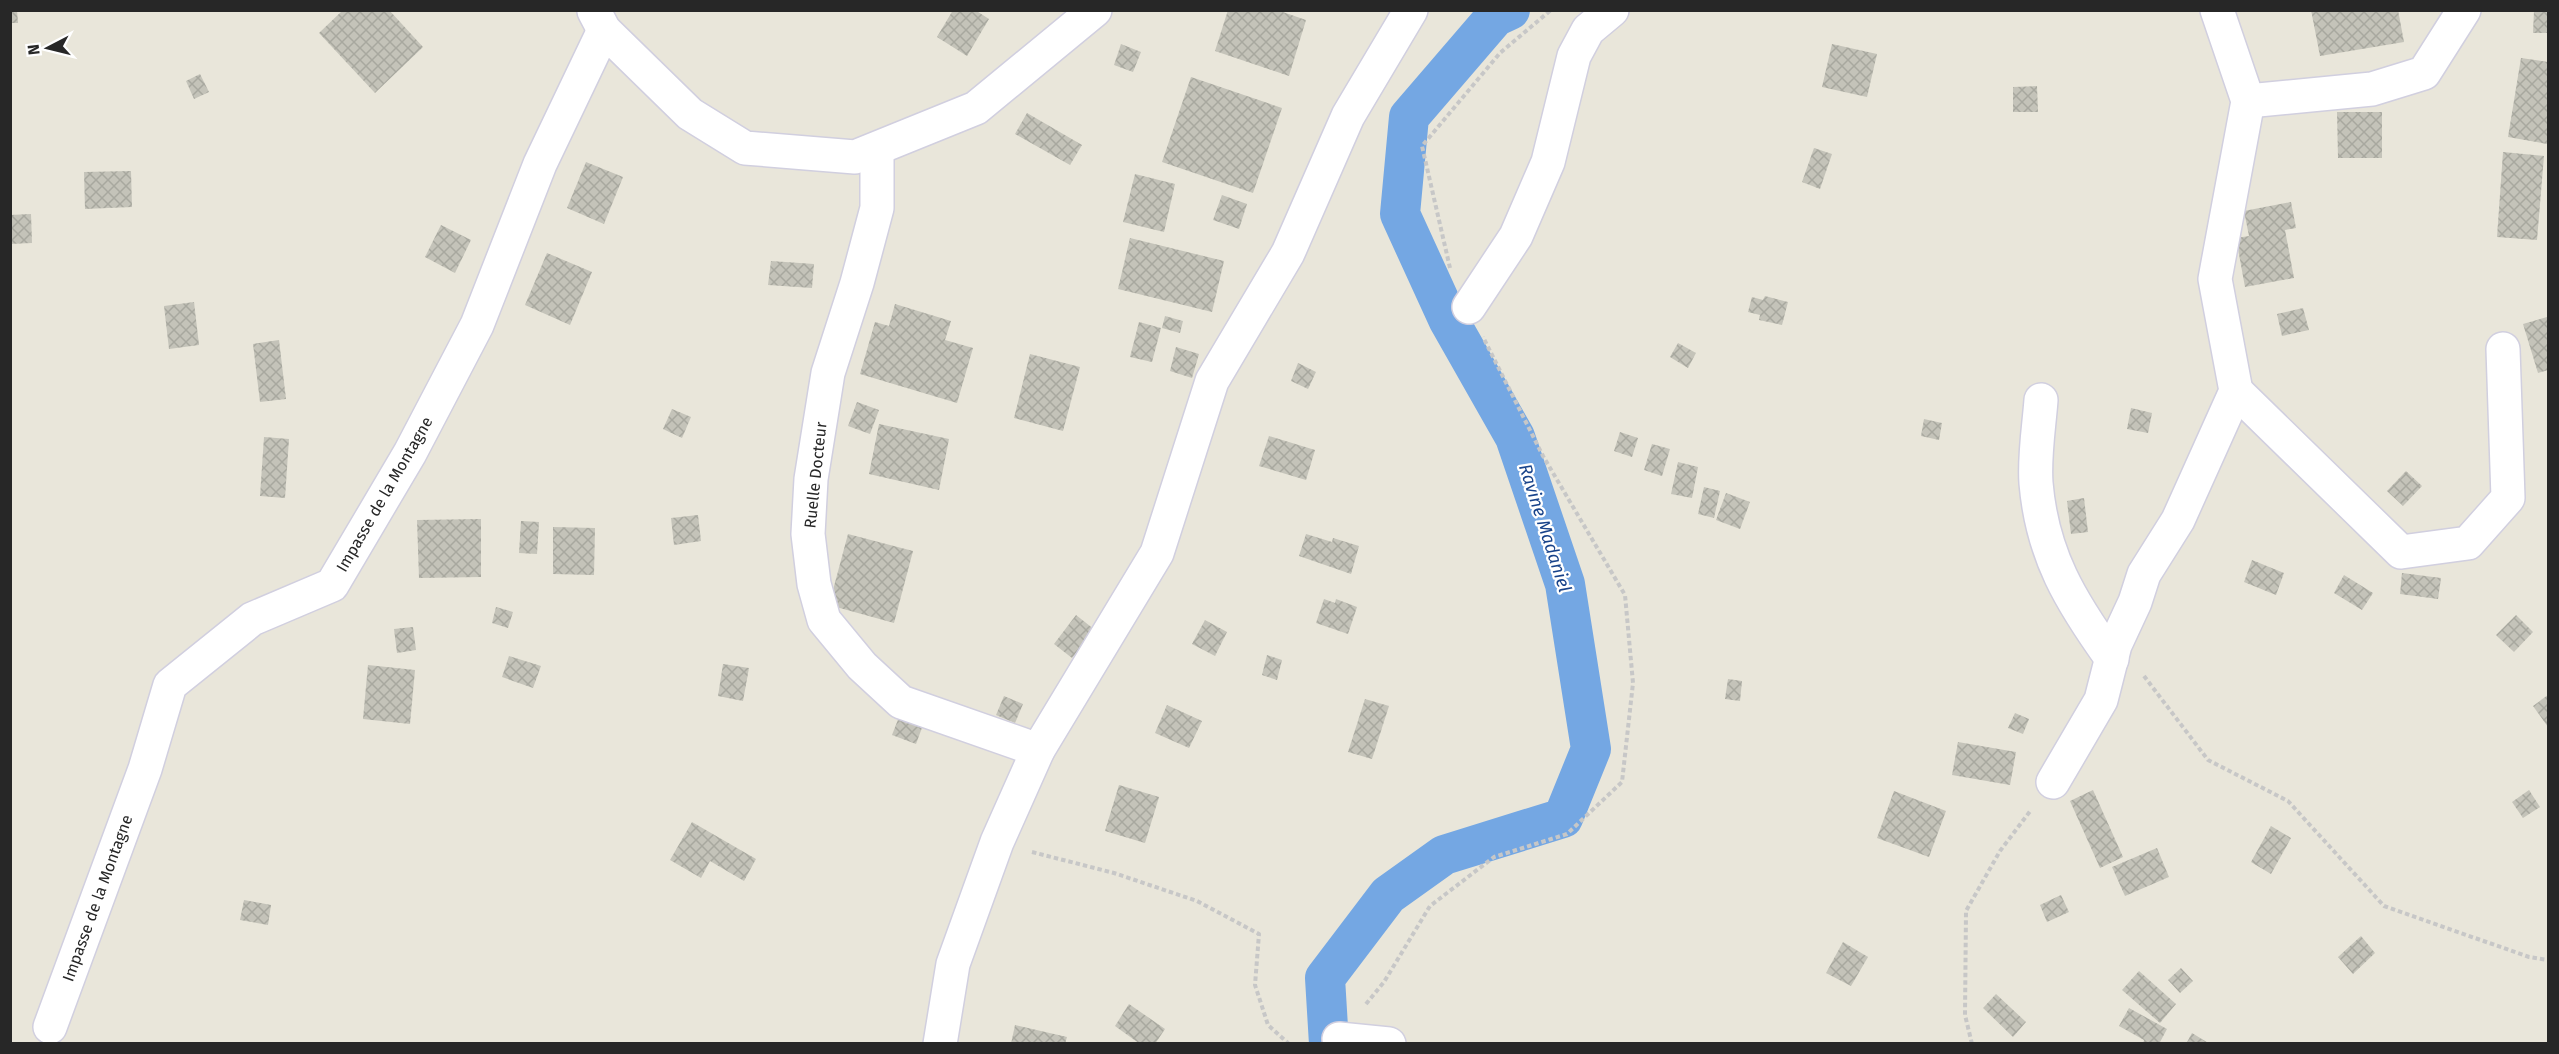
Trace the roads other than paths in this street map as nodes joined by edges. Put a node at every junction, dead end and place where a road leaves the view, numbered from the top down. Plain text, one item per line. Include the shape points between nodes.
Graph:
1 (1095, 10) edge
2 (1411, 10) edge
3 (1612, 10) edge
4 (2217, 10) edge
5 (2464, 10) edge
6 (599, 20) edge
7 (2248, 101) junction
8 (877, 149) junction
9 (1469, 307) road end
10 (2503, 349) dead end
11 (2236, 391) junction
12 (2041, 400) dead end
13 (2113, 652) junction
14 (1038, 750) junction
15 (2053, 782) road end
16 (50, 1027) dead end
17 (1339, 1039) road end
18 (940, 1044) edge
19 (1389, 1044) edge

1 - 8 street via 976,108
2 - 14 street via 1348,116 1288,253 1212,381 1158,553
3 - 9 street via 1588,30 1574,56 1548,162 1516,236
4 - 7 street
5 - 7 street via 2424,73 2372,90
6 - 8 street via 690,114 745,148 855,158
6 - 16 street, Impasse de la Montagne via 477,325 411,453 332,585 252,619 170,685 145,769
7 - 11 street via 2215,279
8 - 14 street, Ruelle Docteur via 877,208 828,373 811,478 808,534 814,584 824,620 862,666 901,702
10 - 11 street via 2508,498 2468,543 2401,552
11 - 13 street via 2178,520 2144,574
12 - 13 street via 2036,482 2045,541 2075,607
13 - 15 street via 2101,700
14 - 18 street via 997,842 953,964
17 - 19 street

